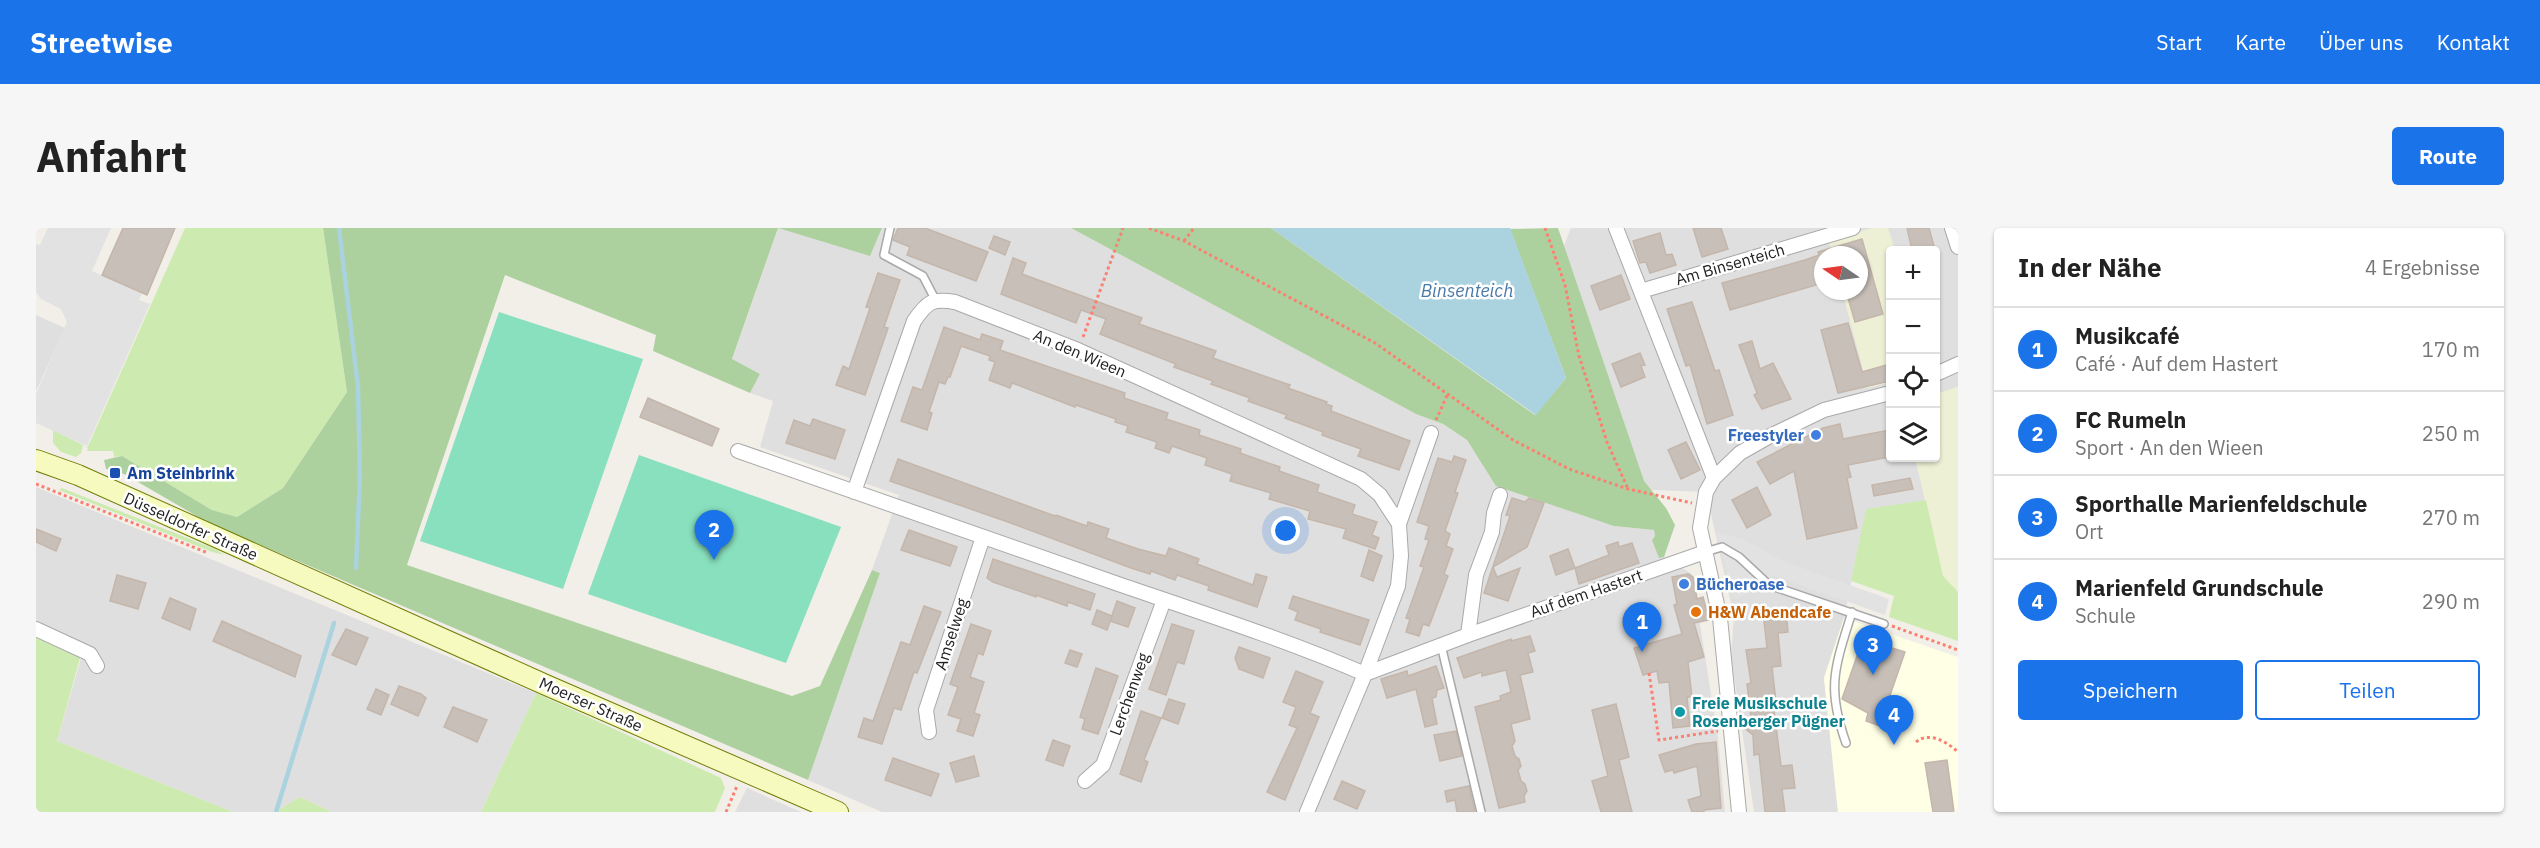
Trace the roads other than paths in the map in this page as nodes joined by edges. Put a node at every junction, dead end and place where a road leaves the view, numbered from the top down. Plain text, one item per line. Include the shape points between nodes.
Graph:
1 (890, 228) edge
2 (1616, 228) edge
3 (1853, 228) edge
4 (1952, 228) edge
5 (1958, 247) edge
6 (1641, 291) junction
7 (936, 301) junction
8 (1958, 364) edge
9 (1940, 372) edge
10 (1886, 394) edge
11 (1431, 433) road end
12 (738, 451) dead end
13 (36, 460) edge
14 (1713, 478) junction
15 (854, 492) junction
16 (1500, 495) dead end
17 (1399, 524) junction
18 (983, 537) junction
19 (1705, 552) junction
20 (345, 594) joint
21 (1164, 600) junction
22 (1852, 612) junction
23 (1884, 624) road end
24 (36, 629) edge
25 (1468, 635) junction
26 (1441, 645) junction
27 (97, 666) dead end
28 (1365, 674) junction
29 (929, 732) dead end
30 (1846, 743) dead end
31 (1084, 781) dead end
32 (838, 812) edge
33 (1307, 812) edge
34 (1481, 812) edge
35 (1739, 812) edge

1 - 7 lane via 884,255 923,276
2 - 6 street
3 - 6 street, Am Binsenteich
4 - 5 street
6 - 14 street
7 - 15 street via 925,305 914,321
7 - 17 street, An den Wieen via 955,302 1078,350 1361,479 1380,495
8 - 9 street
10 - 14 street via 1824,410 1770,436 1740,453
11 - 17 street, An den Wieen
12 - 15 street
13 - 20 main road, Düsseldorfer Straße
14 - 19 street via 1706,492 1700,528
15 - 18 street
16 - 25 street via 1476,575
17 - 28 street, An den Wieen via 1398,586
18 - 21 street
18 - 29 street, Amselweg via 926,710
19 - 22 lane via 1722,547 1769,585
19 - 25 street, Auf dem Hastert
19 - 35 street via 1720,618
20 - 32 main road, Moerser Straße
21 - 28 street
21 - 31 street, Lerchenweg via 1103,765
22 - 23 lane
22 - 30 lane via 1834,676 1836,715
24 - 27 street via 90,654
25 - 26 street, Auf dem Hastert
26 - 28 street, Auf dem Hastert
26 - 34 lane
28 - 33 street

